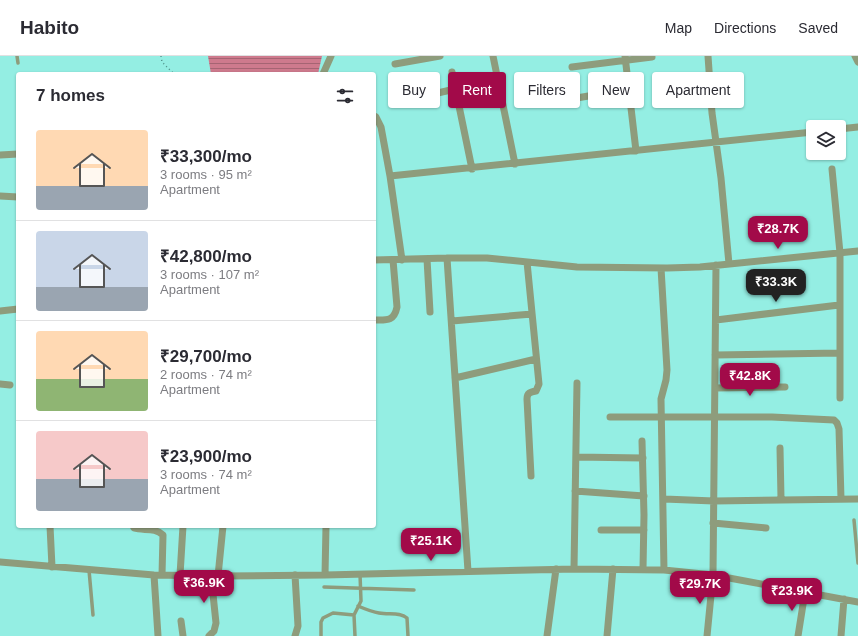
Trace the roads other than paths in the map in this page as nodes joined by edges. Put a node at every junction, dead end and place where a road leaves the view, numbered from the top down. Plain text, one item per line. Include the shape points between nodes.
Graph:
1 (17, 56) edge
2 (331, 56) edge
3 (440, 56) edge
4 (493, 56) edge
5 (708, 56) edge
6 (855, 56) edge
7 (625, 58) edge
8 (652, 58) dead end
9 (858, 62) edge
10 (18, 63) dead end
11 (395, 64) dead end
12 (572, 67) dead end
13 (324, 72) edge
14 (626, 72) edge
15 (459, 108) edge
16 (630, 108) edge
17 (376, 117) edge
18 (858, 127) edge
19 (846, 128) edge
20 (806, 133) edge
21 (715, 141) junction
22 (636, 151) junction
23 (16, 154) edge
24 (0, 155) edge
25 (515, 164) junction
26 (472, 169) junction
27 (832, 170) dead end
28 (390, 176) junction
29 (0, 196) edge
30 (16, 196) edge
31 (858, 251) edge
32 (840, 253) junction
33 (447, 258) junction
34 (427, 259) junction
35 (376, 260) edge
36 (393, 260) junction
37 (402, 260) junction
38 (527, 262) junction
39 (729, 264) junction
40 (716, 265) junction
41 (661, 268) junction
42 (839, 305) junction
43 (16, 310) edge
44 (0, 311) edge
45 (430, 312) dead end
46 (532, 314) junction
47 (376, 320) edge
48 (716, 320) junction
49 (452, 322) junction
50 (840, 353) junction
51 (715, 355) junction
52 (536, 359) junction
53 (455, 378) junction
54 (577, 383) dead end
55 (0, 384) edge
56 (10, 384) dead end
57 (785, 387) dead end
58 (715, 388) junction
59 (840, 398) dead end
60 (610, 417) dead end
61 (662, 417) junction
62 (714, 418) junction
63 (642, 441) dead end
64 (780, 448) dead end
65 (576, 457) junction
66 (643, 458) junction
67 (531, 476) dead end
68 (575, 491) junction
69 (644, 496) junction
70 (664, 499) junction
71 (781, 499) junction
72 (841, 499) junction
73 (858, 499) edge
74 (714, 501) junction
75 (854, 520) dead end
76 (713, 523) junction
77 (50, 528) edge
78 (134, 528) edge
79 (183, 528) edge
80 (222, 528) edge
81 (326, 528) edge
82 (766, 528) dead end
83 (601, 530) dead end
84 (644, 530) junction
85 (0, 563) edge
86 (858, 563) edge
87 (52, 567) junction
88 (556, 569) junction
89 (574, 569) junction
90 (613, 569) junction
91 (643, 569) junction
92 (89, 570) junction
93 (664, 570) junction
94 (468, 571) junction
95 (360, 574) junction
96 (154, 575) junction
97 (162, 575) junction
98 (180, 575) junction
99 (295, 575) junction
100 (325, 575) junction
101 (713, 575) junction
102 (214, 576) junction
103 (324, 587) dead end
104 (360, 588) junction
105 (414, 590) dead end
106 (805, 592) junction
107 (844, 599) junction
108 (858, 602) edge
109 (358, 606) junction
110 (93, 615) dead end
111 (354, 615) junction
112 (182, 620) dead end
113 (158, 636) edge
114 (183, 636) edge
115 (209, 636) edge
116 (295, 636) edge
117 (321, 636) edge
118 (355, 636) edge
119 (408, 636) edge
120 (547, 636) edge
121 (607, 636) edge
122 (707, 636) edge
123 (798, 636) edge
124 (841, 636) edge

1 - 10 lane
2 - 13 street
3 - 11 street
4 - 25 street
5 - 21 street
6 - 9 street
7 - 8 street
7 - 12 street
7 - 14 street
15 - 26 street
16 - 22 street
17 - 28 street via 381,127
18 - 19 street
20 - 21 street
21 - 22 street
21 - 39 street
22 - 25 street
23 - 24 street
25 - 26 street
26 - 28 street
27 - 32 street
28 - 37 street
29 - 30 street
31 - 32 street
32 - 39 street
32 - 42 street
33 - 34 street
33 - 38 street
33 - 49 street
34 - 37 street
34 - 45 street
35 - 36 street
36 - 37 street
36 - 47 street via 396,313 389,319
38 - 41 street via 585,267
38 - 46 street
39 - 40 street
40 - 41 street
40 - 48 street
41 - 61 street via 667,370 661,399
42 - 48 street
42 - 50 street
43 - 44 street
46 - 49 street
46 - 52 street
48 - 51 street
49 - 53 street
50 - 51 street
50 - 59 street
51 - 58 street
52 - 53 street
52 - 67 street via 539,384 536,391 530,392 527,399
53 - 94 street
54 - 65 street
55 - 56 street
57 - 58 street
58 - 62 street
60 - 61 street
61 - 62 street
61 - 70 street
62 - 72 street via 834,420 838,423 839,429
62 - 74 street
63 - 66 street
64 - 71 street
65 - 66 street
65 - 68 street
66 - 69 street
68 - 69 street
68 - 89 street
69 - 84 street
70 - 74 street
70 - 93 street
71 - 72 street
71 - 74 street
72 - 73 street
74 - 76 street
75 - 86 lane
76 - 82 street
76 - 101 street
77 - 87 street
78 - 97 street via 160,532 163,535
79 - 98 street
80 - 102 street
81 - 100 street
83 - 84 street
84 - 91 street
85 - 87 street
87 - 92 street
88 - 89 street
88 - 94 street
88 - 120 street
89 - 90 street
90 - 91 street
90 - 121 street
91 - 93 street
92 - 96 street
92 - 110 lane
93 - 101 street
94 - 95 street
95 - 100 street
95 - 104 lane
96 - 97 street
96 - 113 street
97 - 98 street
98 - 102 street
99 - 100 street
99 - 102 street
99 - 116 street via 298,626
101 - 106 street
101 - 122 street
102 - 115 street via 216,623 214,631
103 - 104 lane
104 - 105 lane
104 - 109 lane via 361,600
106 - 107 street
106 - 123 street
107 - 108 street
107 - 124 street
109 - 111 lane
109 - 119 lane via 372,612 404,615 407,618
111 - 117 lane via 333,613 323,618
111 - 118 lane
112 - 114 street

